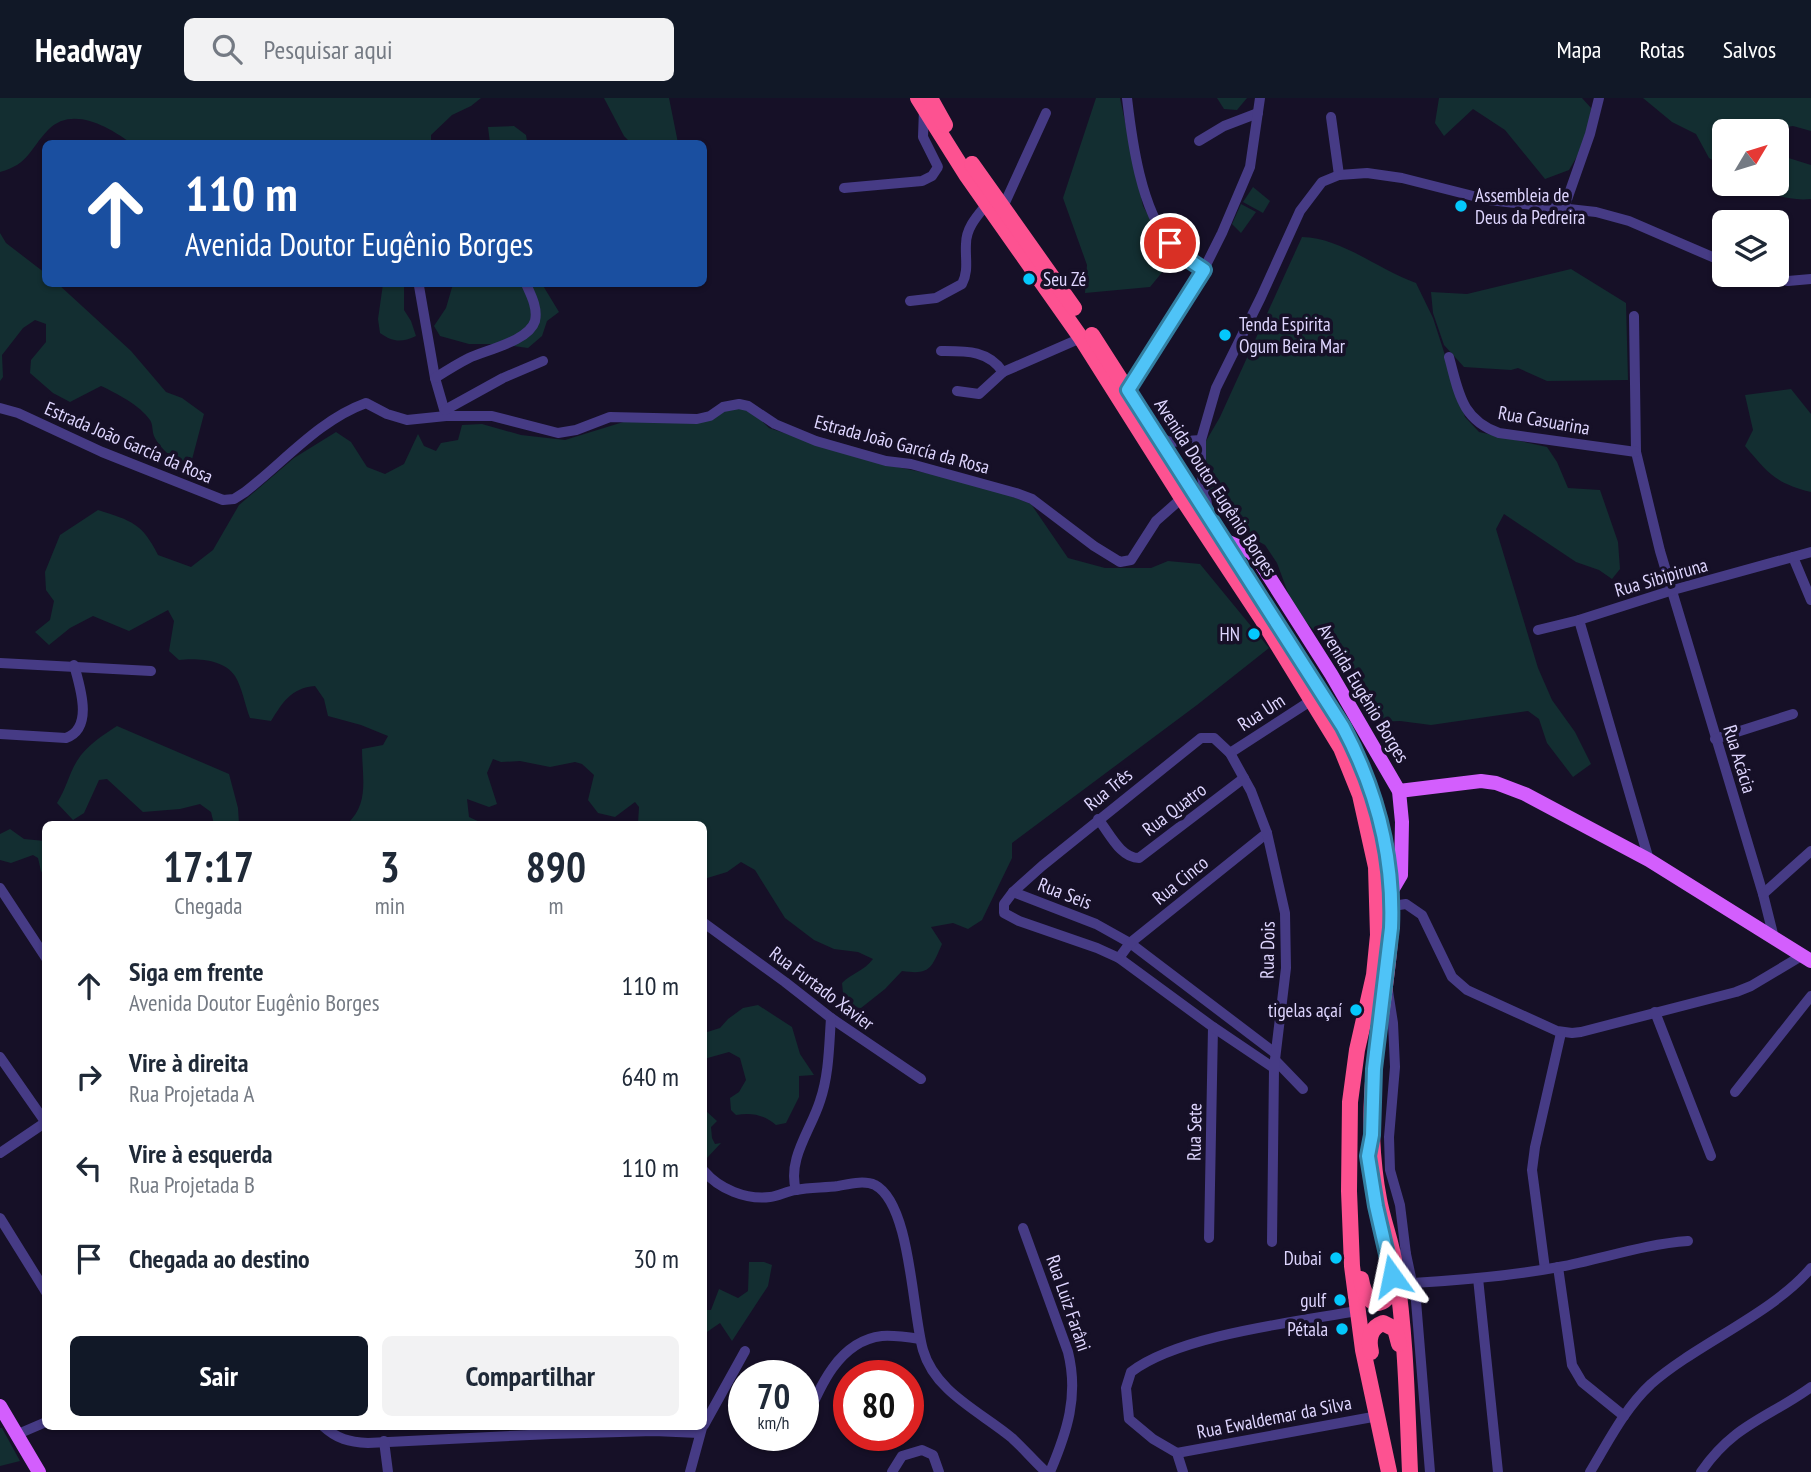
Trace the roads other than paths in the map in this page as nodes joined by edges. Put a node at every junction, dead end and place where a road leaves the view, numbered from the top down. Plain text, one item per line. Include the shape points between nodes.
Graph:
1 (1127, 98) edge
2 (1260, 98) edge
3 (1599, 98) edge
4 (924, 102) edge
5 (1046, 113) dead end
6 (1258, 113) junction
7 (1331, 117) dead end
8 (1199, 141) dead end
9 (1339, 174) junction
10 (844, 188) dead end
11 (995, 206) junction
12 (1564, 208) junction
13 (1712, 257) edge
14 (1204, 270) junction
15 (1811, 279) edge
16 (1789, 281) edge
17 (419, 287) edge
18 (527, 287) edge
19 (910, 301) dead end
20 (1634, 316) dead end
21 (1082, 338) junction
22 (941, 351) dead end
23 (1449, 357) dead end
24 (542, 361) dead end
25 (1003, 372) junction
26 (435, 378) junction
27 (1128, 390) junction
28 (957, 391) dead end
29 (0, 408) edge
30 (446, 413) junction
31 (1157, 436) junction
32 (1200, 440) junction
33 (1636, 452) junction
34 (1182, 498) junction
35 (1209, 517) junction
36 (1226, 541) junction
37 (1811, 552) edge
38 (1793, 558) junction
39 (1673, 590) junction
40 (1811, 600) edge
41 (1579, 620) junction
42 (1538, 630) dead end
43 (0, 663) edge
44 (74, 665) junction
45 (151, 671) dead end
46 (1312, 699) junction
47 (1793, 714) dead end
48 (0, 734) edge
49 (1715, 739) junction
50 (1230, 753) junction
51 (1244, 778) junction
52 (1399, 791) junction
53 (1098, 819) junction
54 (1267, 832) junction
55 (1811, 851) edge
56 (1649, 860) junction
57 (0, 888) edge
58 (1013, 892) junction
59 (1392, 899) junction
60 (1764, 899) junction
61 (1750, 923) junction
62 (707, 925) edge
63 (1774, 938) junction
64 (1130, 943) junction
65 (42, 952) edge
66 (1119, 958) junction
67 (1807, 958) edge
68 (1386, 978) junction
69 (1811, 996) edge
70 (1656, 1012) junction
71 (831, 1018) junction
72 (1213, 1027) junction
73 (1562, 1032) junction
74 (0, 1057) edge
75 (1274, 1060) junction
76 (920, 1079) dead end
77 (1352, 1088) junction
78 (1303, 1089) dead end
79 (1735, 1092) dead end
80 (42, 1119) edge
81 (42, 1125) edge
82 (1372, 1135) junction
83 (0, 1153) edge
84 (1711, 1156) dead end
85 (707, 1173) edge
86 (796, 1190) junction
87 (0, 1217) edge
88 (1023, 1228) dead end
89 (1209, 1238) dead end
90 (1688, 1241) dead end
91 (1272, 1242) dead end
92 (1401, 1257) junction
93 (1558, 1267) junction
94 (1811, 1268) edge
95 (1545, 1269) junction
96 (1478, 1278) junction
97 (1413, 1283) junction
98 (42, 1285) edge
99 (1357, 1311) junction
100 (920, 1339) junction
101 (745, 1352) dead end
102 (1811, 1387) edge
103 (819, 1394) edge
104 (0, 1406) edge
105 (1378, 1416) junction
106 (1624, 1416) junction
107 (707, 1419) edge
108 (42, 1424) edge
109 (328, 1430) edge
110 (552, 1430) edge
111 (670, 1430) edge
112 (702, 1430) edge
113 (19, 1434) junction
114 (384, 1441) junction
115 (1177, 1453) junction
116 (39, 1472) edge
117 (388, 1472) edge
118 (691, 1472) edge
119 (892, 1472) edge
120 (939, 1472) edge
121 (1048, 1472) edge
122 (1183, 1472) edge
123 (1389, 1472) edge
124 (1395, 1472) edge
125 (1408, 1472) edge
126 (1430, 1472) edge
127 (1498, 1472) edge
128 (1590, 1472) edge
129 (1701, 1472) edge

1 - 14 street via 1133,149 1158,222 1170,243
2 - 6 street
3 - 12 street
4 - 10 street via 923,137 938,167 932,176 922,181
4 - 11 highway, Avenida Doutor Eugênio Borges
5 - 11 street
6 - 8 street
6 - 14 street via 1250,167
7 - 9 street
9 - 12 street via 1391,176 1489,200
9 - 32 street via 1322,182 1300,211 1216,388
11 - 19 street via 969,230 962,284 936,298
11 - 21 highway, Avenida Doutor Eugênio Borges
11 - 27 highway, Avenida Doutor Eugênio Borges via 1062,289
12 - 13 street via 1629,221
14 - 27 street
15 - 16 street
17 - 26 street
18 - 26 street via 536,307 530,329
20 - 33 street
21 - 25 street
21 - 34 highway, Avenida Doutor Eugênio Borges
22 - 25 street via 982,354
23 - 33 street, Rua Casuarina via 1467,411 1487,429
24 - 30 street via 503,378
25 - 28 street via 979,394
26 - 30 street
27 - 31 highway, Avenida Doutor Eugênio Borges
29 - 30 street, Estrada João García da Rosa via 228,501 330,421 366,403 407,420
30 - 34 street, Estrada João García da Rosa via 492,416 558,433 610,417 697,419 739,404 816,440 1032,499 1120,562 1131,560 1156,520
31 - 32 street via 1171,442
31 - 35 highway, Avenida Doutor Eugênio Borges
32 - 35 street
33 - 39 street
34 - 46 highway, Avenida Doutor Eugênio Borges
35 - 36 highway, Avenida Doutor Eugênio Borges
36 - 52 main road, Avenida Eugênio Borges via 1251,552 1261,564
36 - 59 highway, Avenida Doutor Eugênio Borges via 1355,750 1378,813
37 - 38 street, Rua Sibipiruna
38 - 39 street, Rua Sibipiruna
38 - 40 street
39 - 41 street, Rua Sibipiruna
39 - 49 street, Rua Acácia
41 - 42 street, Rua Sibipiruna
41 - 56 street
43 - 44 street
44 - 45 street
44 - 48 street via 82,702 79,730 66,738
46 - 50 street, Rua Um
46 - 77 highway, Avenida Doutor Eugênio Borges via 1349,764 1366,813 1376,867 1377,953
47 - 49 street
49 - 60 street, Rua Acácia
50 - 51 street, Rua Dois
50 - 53 street, Rua Três via 1214,738 1201,738
51 - 53 street, Rua Quatro via 1139,858 1123,852
51 - 54 street, Rua Dois
52 - 56 main road via 1464,782 1496,783
52 - 59 main road, Avenida Eugênio Borges via 1401,875
53 - 58 street, Rua Três
54 - 64 street, Rua Cinco
54 - 75 street, Rua Dois via 1287,942
55 - 60 street
56 - 61 main road
57 - 65 street
58 - 64 street, Rua Seis via 1096,924
58 - 66 street, Rua Seis via 1004,904 1008,916
59 - 68 highway, Avenida Doutor Eugênio Borges
59 - 73 street via 1422,915 1452,977 1467,990
60 - 61 street
60 - 63 street, Rua Acácia
61 - 63 main road
62 - 71 street, Rua Furtado Xavier
63 - 67 main road
64 - 66 street, Rua Cinco
64 - 75 street, Rua Seis
66 - 72 street, Rua Seis
67 - 70 street via 1743,989
68 - 82 highway, Avenida Doutor Eugênio Borges via 1374,1069
68 - 92 street via 1395,1067 1390,1170 1400,1205
69 - 79 street
70 - 73 street
70 - 84 street
71 - 76 street, Rua Furtado Xavier
71 - 86 street via 821,1100 794,1167
72 - 75 street, Rua Seis
72 - 89 street, Rua Sete
73 - 95 street via 1532,1170
74 - 80 street
75 - 78 street, Rua Seis
75 - 91 street, Rua Dois
77 - 82 highway via 1360,1272 1365,1297 1377,1303 1390,1293 1392,1276 1368,1156
77 - 99 highway, Avenida Doutor Eugênio Borges via 1349,1191
81 - 83 street
82 - 92 highway, Avenida Doutor Eugênio Borges via 1379,1201
85 - 86 street via 729,1190 756,1198
86 - 100 street via 866,1183 885,1194 902,1228
87 - 98 street
88 - 121 street, Rua Luiz Farâni via 1073,1372 1071,1412
90 - 93 street
92 - 97 street
92 - 125 highway, Avenida Doutor Eugênio Borges
93 - 95 street
93 - 106 street via 1572,1365 1582,1382
94 - 106 street via 1763,1307 1670,1369
95 - 96 street
96 - 97 street
96 - 127 street
97 - 126 street
99 - 105 highway, Avenida Doutor Eugênio Borges
99 - 115 street via 1219,1337 1163,1354 1131,1372 1126,1388 1129,1419
100 - 103 street via 883,1336 858,1343 827,1377
100 - 121 street via 927,1362 945,1387
101 - 107 street
102 - 129 street via 1741,1429
104 - 113 main road
105 - 115 street, Rua Ewaldemar da Silva
105 - 123 highway, Avenida Doutor Eugênio Borges
106 - 128 street
108 - 113 street
109 - 114 street via 344,1440
110 - 111 street
110 - 114 street
112 - 118 street
113 - 116 main road
114 - 117 street
115 - 122 street
119 - 120 street via 902,1456 922,1450 933,1455
124 - 125 highway via 1368,1343 1373,1329 1383,1323 1395,1329 1399,1341

